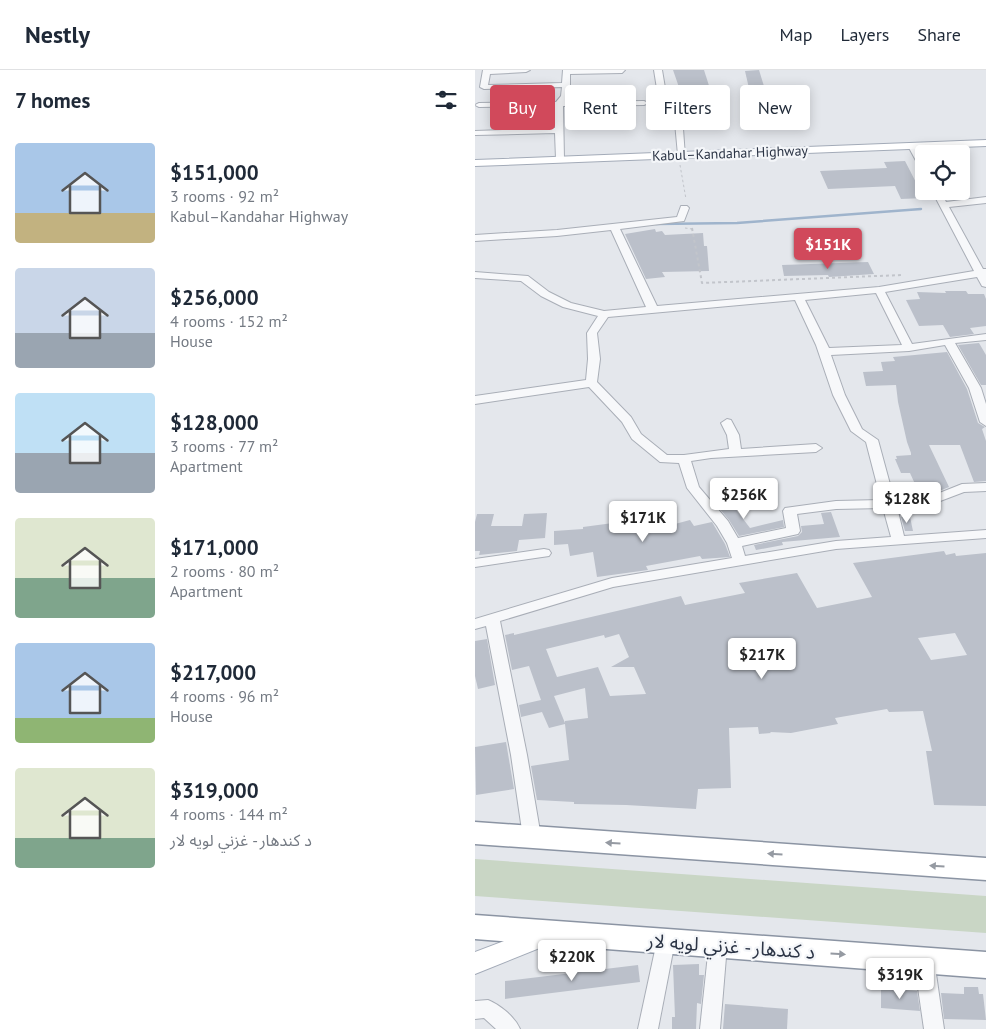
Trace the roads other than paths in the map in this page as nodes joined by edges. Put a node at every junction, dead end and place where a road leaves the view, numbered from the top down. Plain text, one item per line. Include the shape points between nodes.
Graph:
1 (513, 70) edge
2 (526, 70) edge
3 (622, 70) edge
4 (658, 70) edge
5 (486, 71) edge
6 (566, 71) edge
7 (567, 85) edge
8 (565, 87) edge
9 (565, 97) edge
10 (480, 101) dead end
11 (644, 103) dead end
12 (558, 107) junction
13 (557, 130) junction
14 (475, 133) edge
15 (986, 143) edge
16 (911, 146) junction
17 (915, 153) edge
18 (682, 154) junction
19 (560, 159) junction
20 (475, 163) edge
21 (940, 200) edge
22 (986, 200) edge
23 (943, 205) junction
24 (684, 208) road end
25 (615, 229) junction
26 (475, 238) edge
27 (983, 273) edge
28 (475, 275) edge
29 (986, 284) edge
30 (879, 290) junction
31 (799, 298) junction
32 (653, 310) junction
33 (604, 314) junction
34 (986, 338) edge
35 (949, 343) junction
36 (909, 348) junction
37 (825, 352) junction
38 (591, 383) junction
39 (475, 400) edge
40 (986, 422) edge
41 (727, 423) dead end
42 (816, 448) dead end
43 (736, 453) junction
44 (684, 458) junction
45 (986, 487) edge
46 (889, 504) junction
47 (986, 534) edge
48 (899, 541) junction
49 (733, 543) junction
50 (544, 553) dead end
51 (740, 562) junction
52 (475, 563) edge
53 (492, 618) junction
54 (475, 624) edge
55 (475, 833) edge
56 (532, 837) junction
57 (986, 869) edge
58 (475, 927) edge
59 (553, 933) junction
60 (666, 941) junction
61 (719, 945) junction
62 (924, 960) junction
63 (475, 963) edge
64 (986, 965) edge
65 (475, 1010) edge
66 (510, 1029) edge
67 (648, 1029) edge
68 (711, 1029) edge
69 (934, 1029) edge

1 - 2 street
1 - 5 street
3 - 6 street
4 - 18 street via 662,95 677,100
5 - 8 street via 484,87
6 - 7 street
9 - 12 street
10 - 12 street via 475,114
11 - 12 street
12 - 13 street
13 - 14 street
13 - 19 street
15 - 16 main road, Kabul–Kandahar Highway
16 - 17 street
16 - 18 main road, Kabul–Kandahar Highway
18 - 19 main road, Kabul–Kandahar Highway
19 - 20 main road, Kabul–Kandahar Highway
21 - 23 street
22 - 23 street
23 - 27 street
24 - 25 street via 681,219
25 - 26 street
25 - 32 street
27 - 29 street
27 - 30 street
28 - 33 street via 524,278 567,305
30 - 31 street
30 - 36 street
31 - 32 street
31 - 37 street
32 - 33 street
33 - 38 street via 592,333 594,359
34 - 35 street
35 - 36 street
35 - 40 street via 975,388
36 - 37 street
37 - 46 street via 839,395 857,431 872,440
38 - 39 street
38 - 44 street via 627,420 636,436 664,459
41 - 43 street
42 - 43 street
43 - 44 street
44 - 49 street via 693,488 723,524
45 - 46 street via 962,488 935,499
46 - 48 street
46 - 49 street via 836,505 790,511 793,531
47 - 48 street
48 - 51 street via 835,545
49 - 51 street
50 - 52 street
51 - 53 street via 612,583
53 - 54 street
53 - 56 street
55 - 56 highway
57 -> 56 highway
58 - 59 highway, د کندهار - غزني لويه لار
59 - 60 highway, د کندهار - غزني لويه لار
59 - 63 main road
60 - 61 highway, د کندهار - غزني لويه لار
60 - 67 street
61 -> 62 highway, د کندهار - غزني لويه لار
61 - 68 street
62 - 64 highway, د کندهار - غزني لويه لار
62 - 69 street
65 - 66 street via 488,1009

